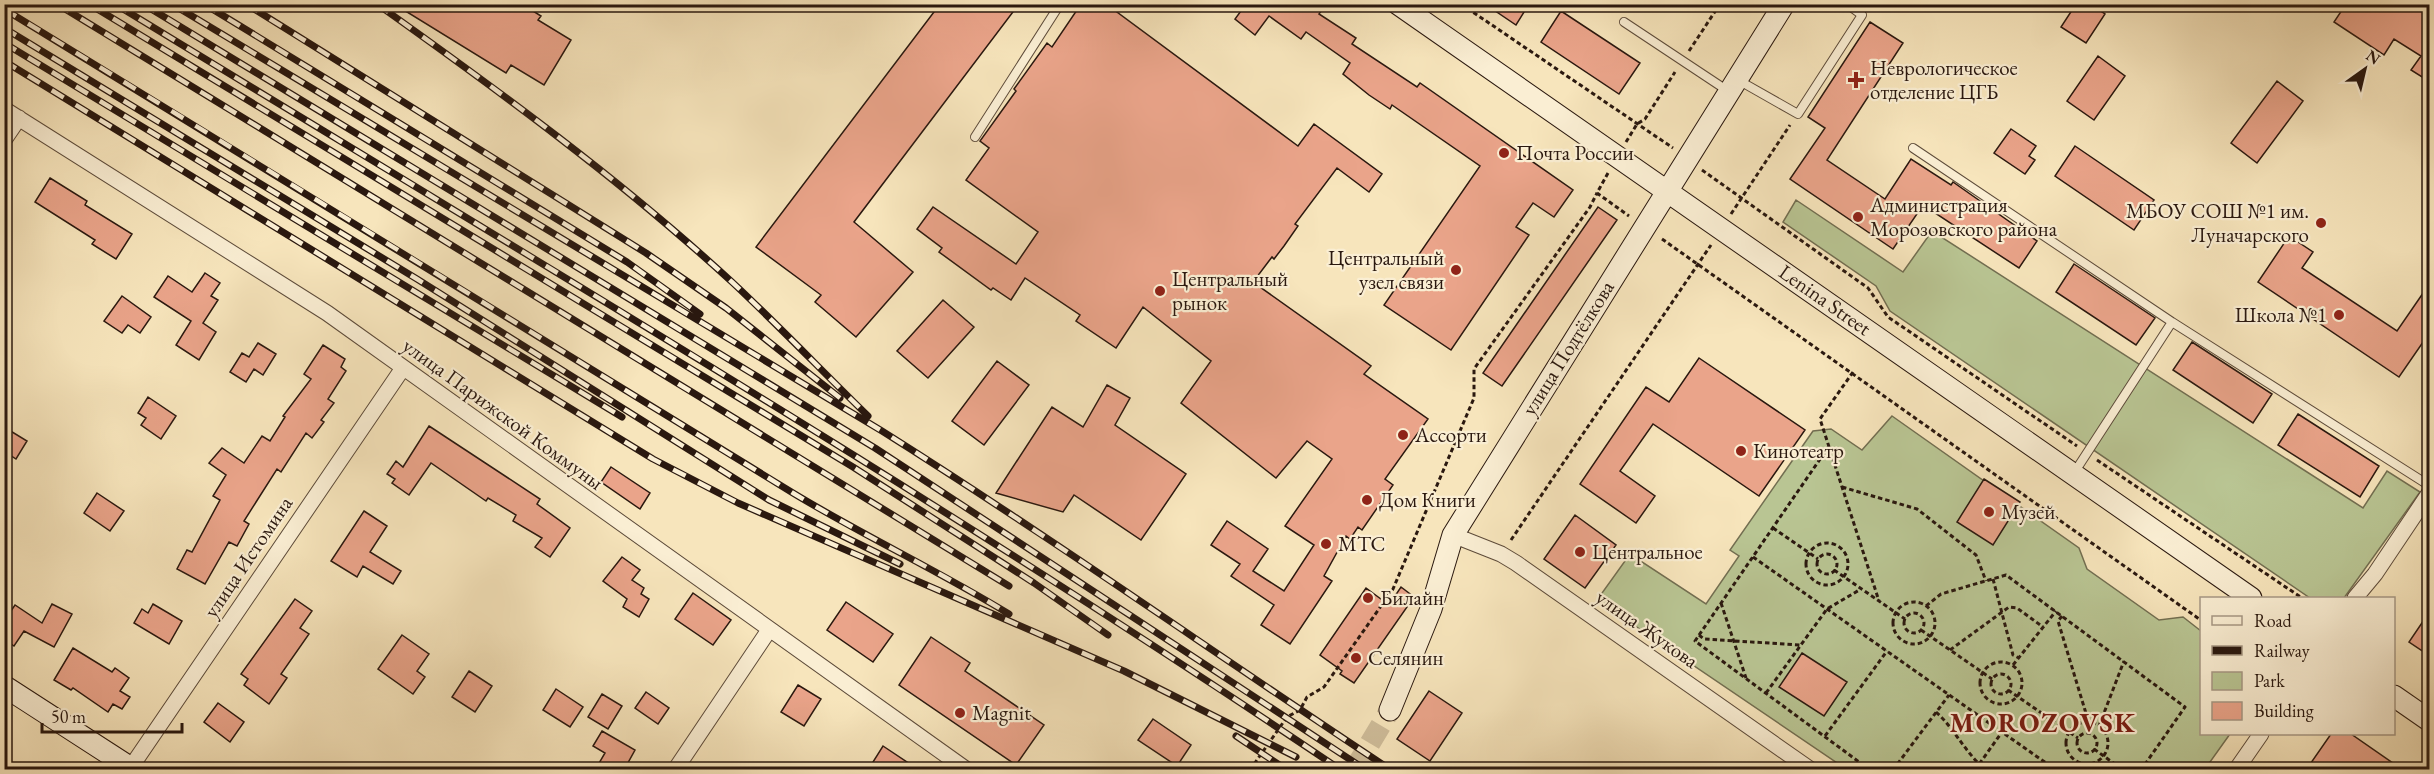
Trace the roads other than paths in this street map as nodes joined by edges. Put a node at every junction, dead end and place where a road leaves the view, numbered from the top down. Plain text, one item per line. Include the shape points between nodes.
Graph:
1 (1060, 4) edge
2 (1398, 4) edge
3 (1784, 4) edge
4 (1847, 4) edge
5 (1624, 22) dead end
6 (1733, 85) junction
7 (4, 109) edge
8 (19, 118) junction
9 (975, 137) dead end
10 (4, 140) edge
11 (1913, 148) dead end
12 (1666, 189) junction
13 (2172, 322) junction
14 (403, 368) junction
15 (2074, 475) junction
16 (2430, 486) edge
17 (2430, 492) edge
18 (1453, 535) junction
19 (2250, 597) edge
20 (2356, 597) edge
21 (769, 630) junction
22 (4, 686) edge
23 (2395, 697) edge
24 (1390, 710) tunnel mouth
25 (2430, 720) edge
26 (2260, 735) edge
27 (131, 769) edge
28 (675, 770) edge
29 (967, 770) edge
30 (1811, 770) edge
31 (2236, 770) edge

1 - 9 lane
2 - 12 main road, Lenina Street
3 - 6 main road, улица Подтёлкова
4 - 6 lane via 1862,15 1798,114
5 - 6 lane via 1682,60
6 - 12 main road, улица Подтёлкова
7 - 8 street, улица Парижской Коммуны
8 - 10 street
8 - 14 street, улица Парижской Коммуны via 327,313
11 - 13 lane
12 - 15 main road, Lenina Street
12 - 18 main road, улица Подтёлкова
13 - 15 lane
13 - 16 lane
14 - 21 street, улица Парижской Коммуны
14 - 27 street, улица Истомина
15 - 19 main road, Lenina Street
17 - 20 street
18 - 24 main road, улица Подтёлкова via 1431,609
18 - 30 street, улица Жукова via 1501,554
21 - 28 street
21 - 29 street, улица Парижской Коммуны
22 - 27 main road
23 - 25 main road
26 - 31 street

